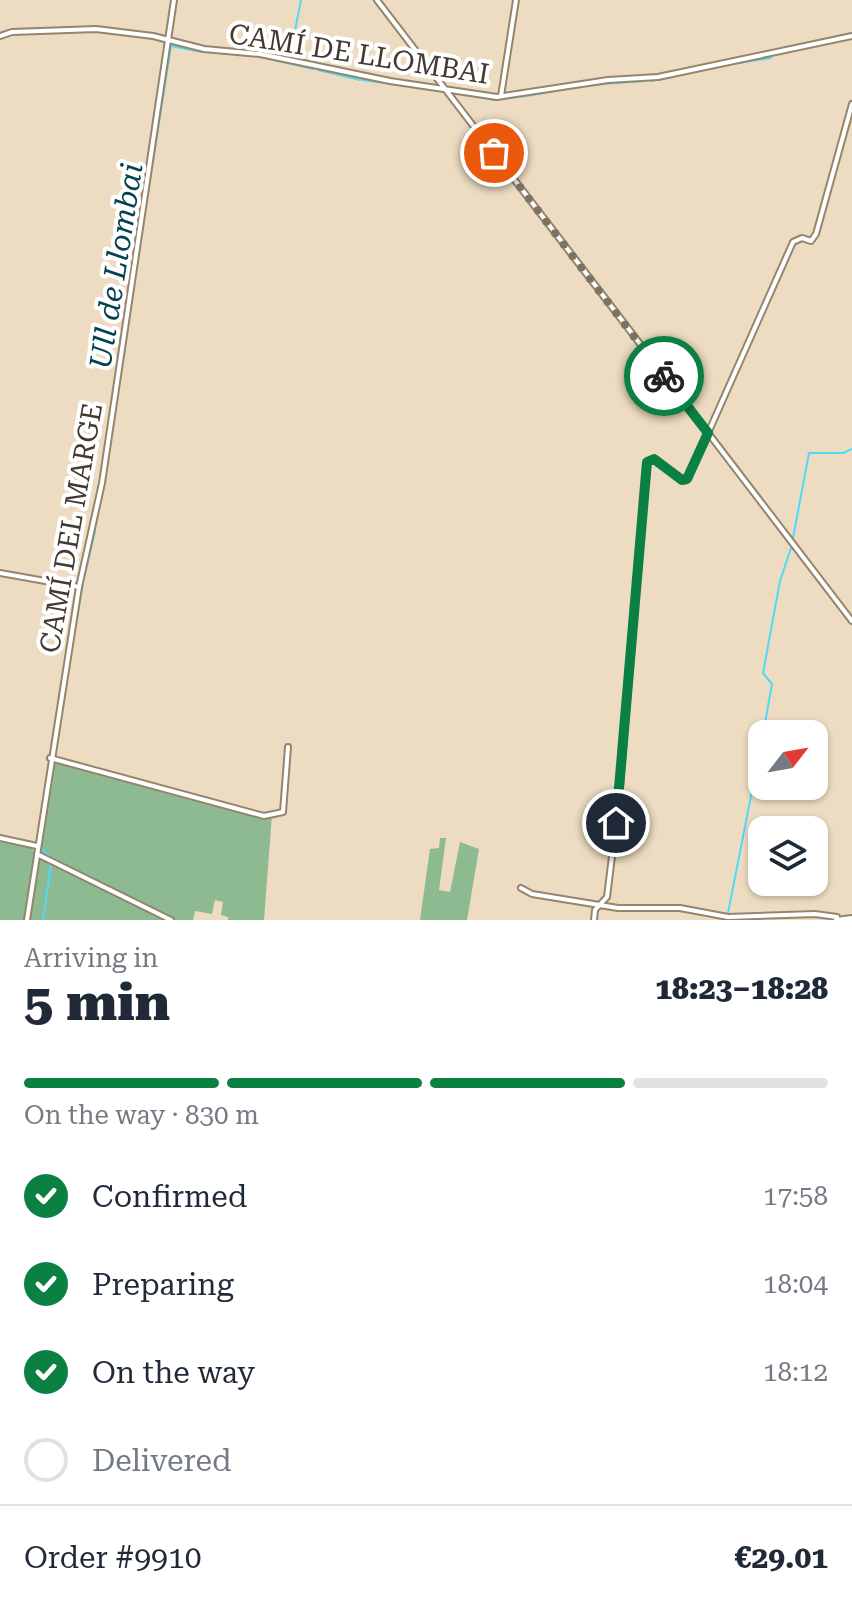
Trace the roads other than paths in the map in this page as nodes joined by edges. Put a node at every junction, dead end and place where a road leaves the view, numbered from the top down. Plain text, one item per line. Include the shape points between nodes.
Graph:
1 (174, 0) edge
2 (377, 0) edge
3 (516, 0) edge
4 (0, 36) edge
5 (852, 36) edge
6 (168, 41) junction
7 (443, 87) junction
8 (501, 97) junction
9 (852, 104) edge
10 (708, 433) junction
11 (0, 573) edge
12 (79, 587) junction
13 (852, 621) edge
14 (288, 747) dead end
15 (50, 758) junction
16 (0, 838) edge
17 (38, 846) junction
18 (36, 854) junction
19 (521, 888) dead end
20 (601, 905) junction
21 (852, 918) edge
22 (836, 919) edge
23 (27, 920) edge
24 (171, 920) edge
25 (594, 920) edge

1 - 6 street, CAMÍ DEL MARGE
2 - 7 street
3 - 8 street
4 - 6 street, CAMÍ DE LLOMBAI via 96,29
5 - 8 street, CAMÍ DE LLOMBAI via 658,77
6 - 7 street, CAMÍ DE LLOMBAI
6 - 12 street, CAMÍ DEL MARGE via 102,483
7 - 8 street, CAMÍ DE LLOMBAI
7 - 10 street
9 - 10 street via 816,234 811,241 793,242
10 - 13 street
10 - 20 street via 687,479 654,459 647,462 622,771 607,897
11 - 12 street
12 - 15 street, CAMÍ DEL MARGE
14 - 15 street via 283,812 264,816
15 - 17 street, CAMÍ DEL MARGE
16 - 17 street
17 - 18 street, CAMÍ DEL MARGE
18 - 23 street, CAMÍ DEL MARGE
18 - 24 street
19 - 20 street
20 - 22 street via 680,908 728,917 815,914
20 - 25 street
21 - 22 street

